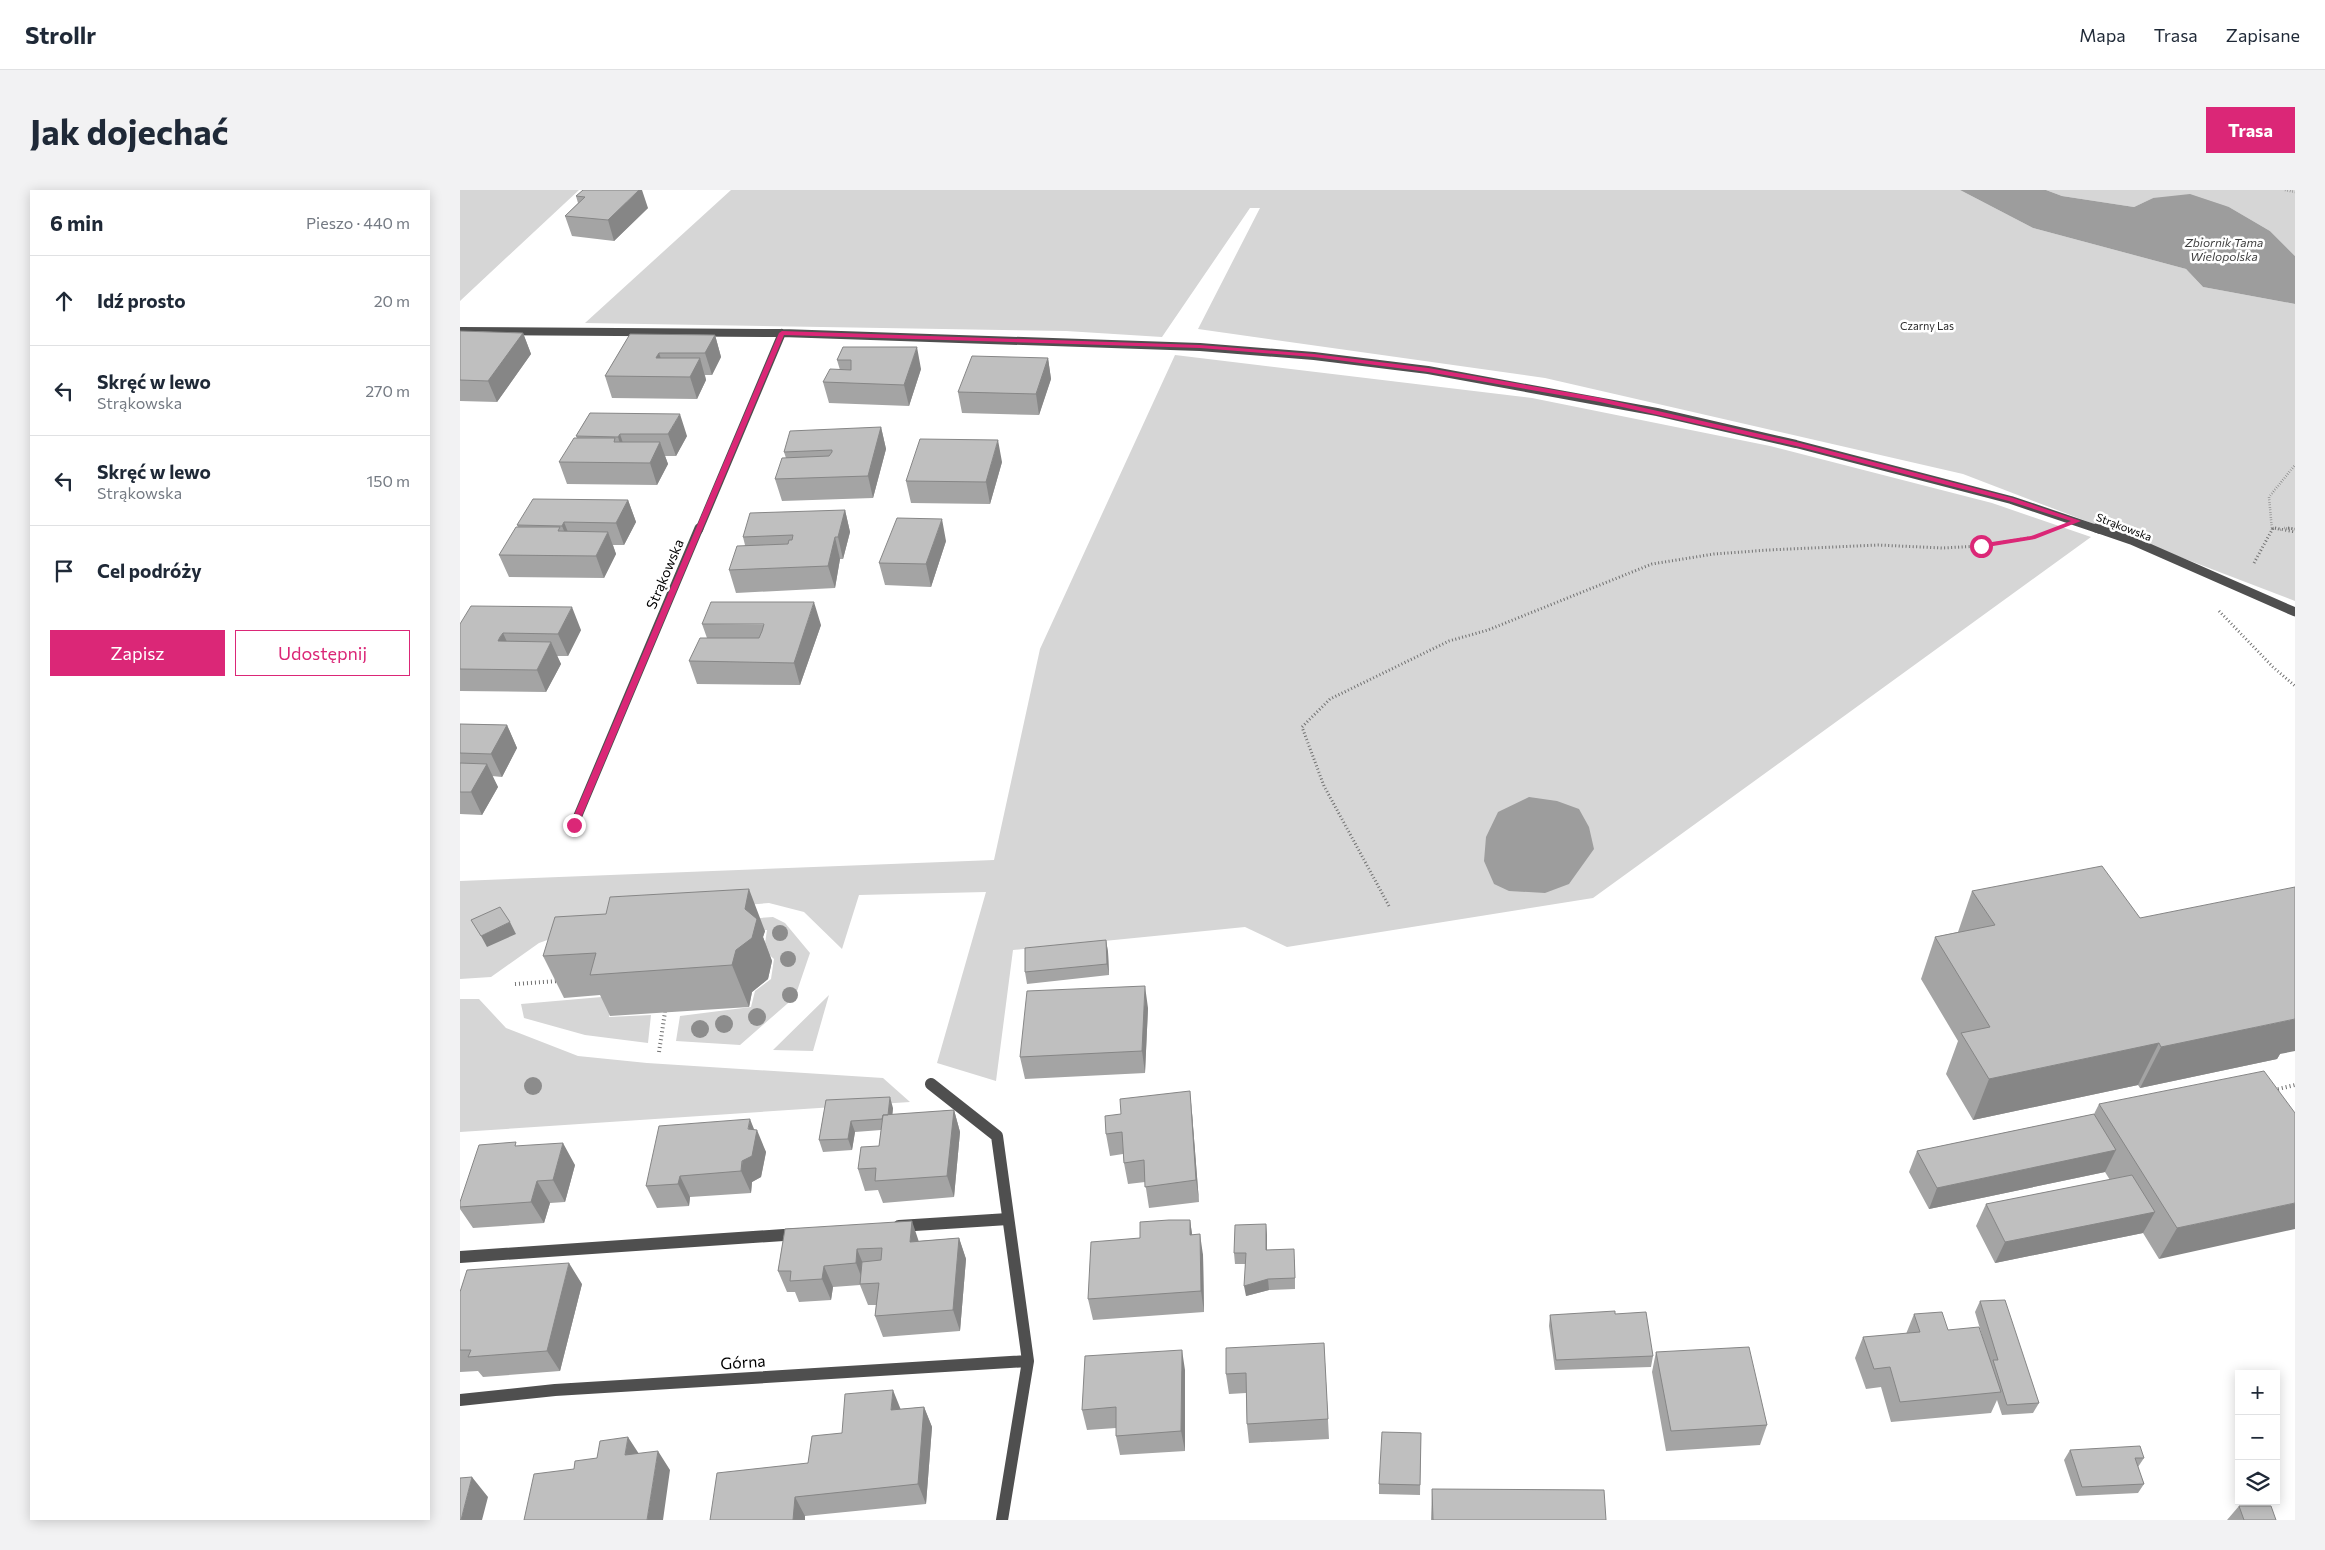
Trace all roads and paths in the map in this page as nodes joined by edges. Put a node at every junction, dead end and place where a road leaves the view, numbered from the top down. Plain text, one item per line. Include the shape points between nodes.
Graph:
1 (2285, 190) edge
2 (2295, 192) edge
3 (460, 331) edge
4 (782, 333) junction
5 (2295, 465) edge
6 (2077, 521) junction
7 (2273, 528) junction
8 (2295, 530) edge
9 (2240, 587) junction
10 (2216, 608) dead end
11 (2295, 612) edge
12 (2295, 686) edge
13 (574, 825) dead end
14 (1389, 906) dead end
15 (560, 981) edge
16 (515, 984) dead end
17 (665, 1012) dead end
18 (659, 1052) dead end
19 (931, 1084) dead end
20 (2295, 1085) edge
21 (2266, 1091) edge
22 (1008, 1219) junction
23 (888, 1227) edge
24 (809, 1233) edge
25 (460, 1257) edge
26 (1028, 1361) junction
27 (460, 1400) edge
28 (1002, 1520) edge

1 - 2 path
3 - 4 street, Strąkowska
4 - 6 street, Strąkowska via 1200,346 1428,370 1600,400 1778,440 2011,500
4 - 13 street, Strąkowska
5 - 7 path via 2269,497
6 - 9 street, Strąkowska via 2131,540
6 - 14 path via 2032,538 1981,546 1824,546 1714,554 1652,564 1488,630 1449,641 1330,699 1302,727 1324,786
7 - 8 path
7 - 9 path
9 - 11 street, Strąkowska
10 - 12 path
15 - 16 path
17 - 18 path
19 - 22 street via 997,1136
20 - 21 path
22 - 23 street
22 - 26 street
24 - 25 street
26 - 27 street, Górna via 555,1390
26 - 28 street

